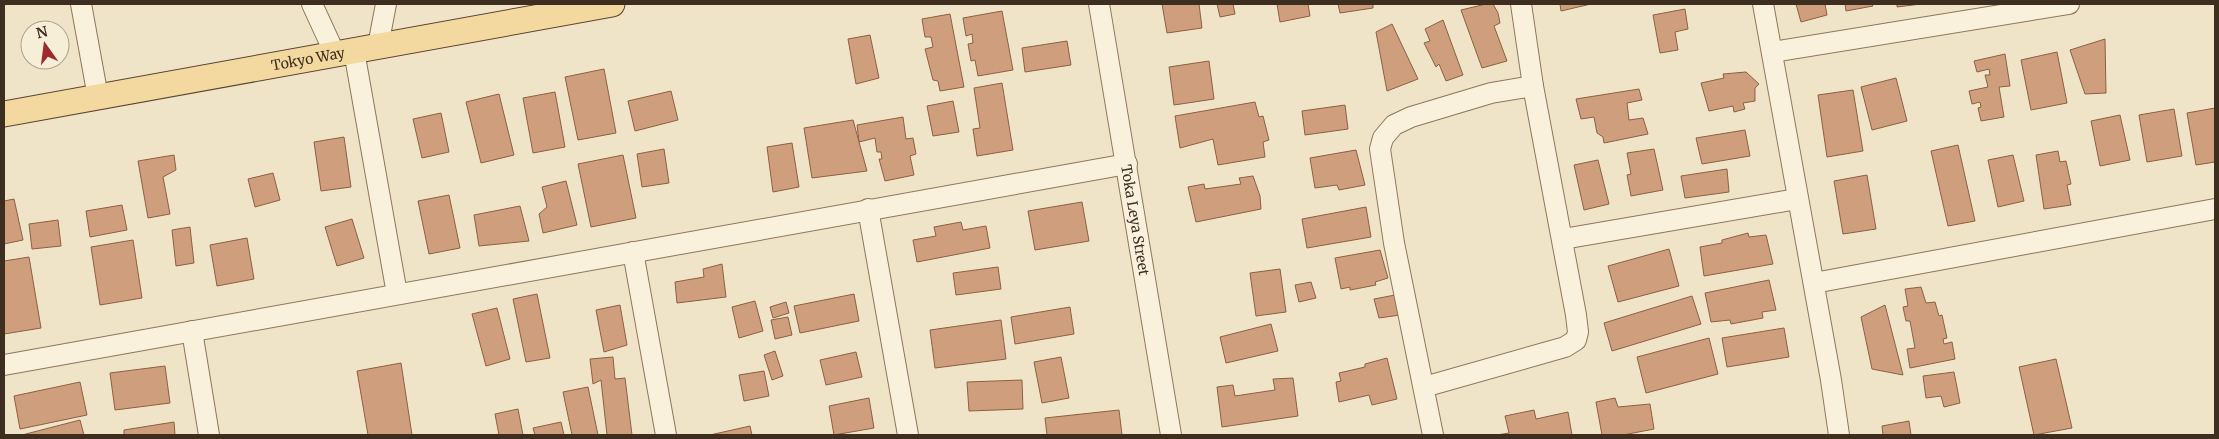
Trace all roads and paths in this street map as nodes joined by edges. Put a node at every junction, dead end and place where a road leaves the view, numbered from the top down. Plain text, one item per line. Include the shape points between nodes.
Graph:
1 (81, 4) edge
2 (312, 4) edge
3 (386, 4) edge
4 (612, 4) edge
5 (1099, 4) edge
6 (1521, 4) edge
7 (1763, 4) edge
8 (2069, 4) edge
9 (378, 46) junction
10 (344, 52) junction
11 (1772, 52) junction
12 (1534, 86) junction
13 (98, 97) junction
14 (4, 114) edge
15 (1127, 164) junction
16 (1797, 198) junction
17 (868, 209) junction
18 (2215, 209) edge
19 (1563, 239) junction
20 (633, 252) junction
21 (1814, 283) junction
22 (397, 294) junction
23 (192, 331) junction
24 (4, 365) edge
25 (1424, 386) junction
26 (209, 435) edge
27 (666, 435) edge
28 (908, 435) edge
29 (1171, 435) edge
30 (1433, 435) edge
31 (1839, 435) edge

1 - 13 street
2 - 10 street
3 - 9 street
4 - 9 main road, Tokyo Way
5 - 15 street, Toka Leya Street
6 - 12 street
7 - 11 street
8 - 11 street
9 - 10 main road, Tokyo Way
10 - 13 main road, Tokyo Way
10 - 22 street
11 - 16 street
12 - 19 street
12 - 25 street via 1491,93 1411,117 1394,125 1383,138 1381,168
13 - 14 main road, Tokyo Way
15 - 17 street
15 - 29 street, Toka Leya Street
16 - 19 street
16 - 21 street
17 - 20 street
17 - 28 street
18 - 21 street
19 - 25 street via 1576,315 1576,340 1565,347
20 - 22 street
20 - 27 street
21 - 31 street
22 - 23 street
23 - 24 street
23 - 26 street
25 - 30 street

